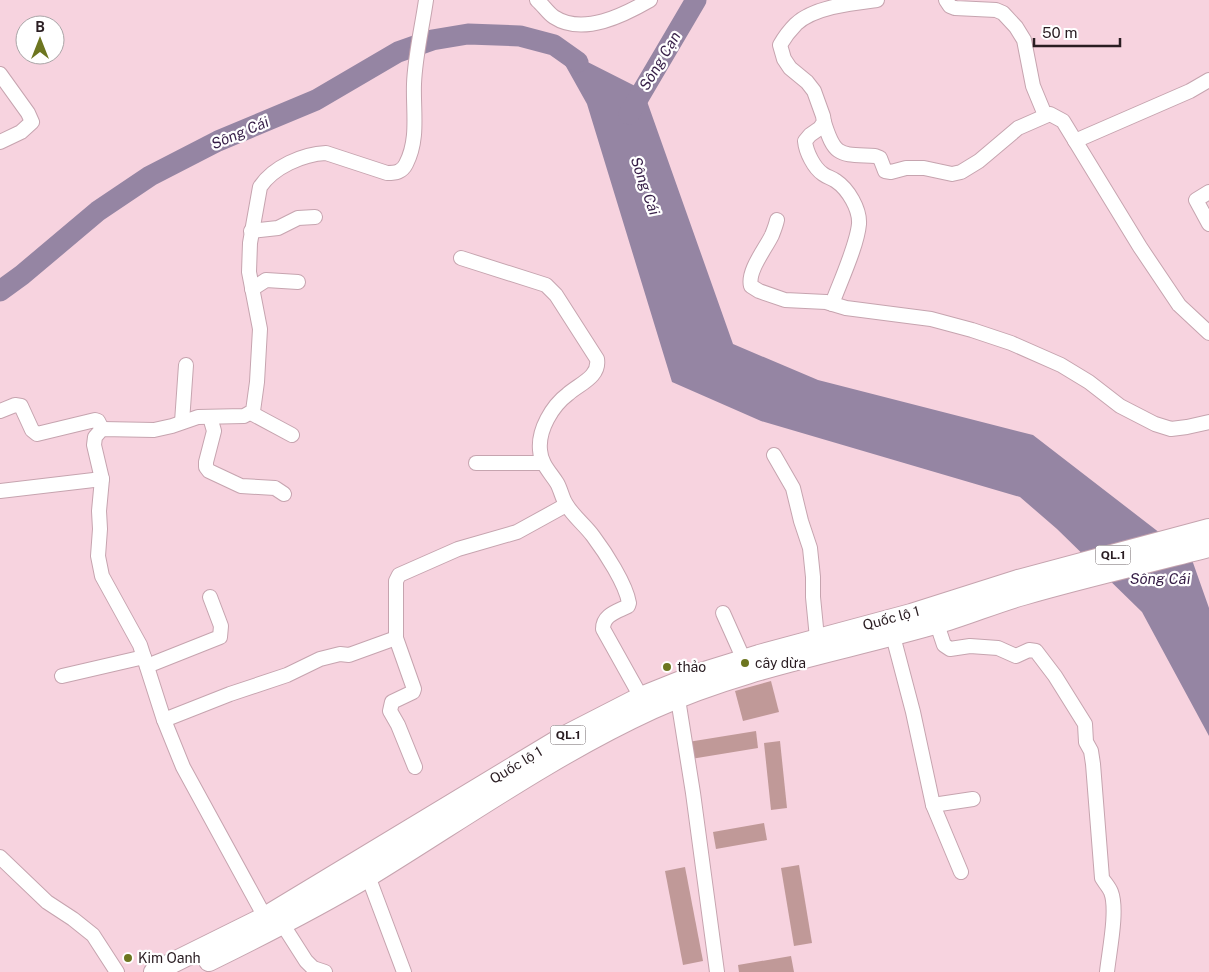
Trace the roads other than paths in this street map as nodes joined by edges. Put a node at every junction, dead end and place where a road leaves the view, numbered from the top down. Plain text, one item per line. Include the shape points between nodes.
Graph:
1 (426, 0) edge
2 (537, 0) edge
3 (650, 0) edge
4 (877, 0) edge
5 (946, 0) edge
6 (0, 74) edge
7 (1209, 80) edge
8 (1045, 115) junction
9 (824, 122) junction
10 (1075, 141) junction
11 (0, 142) edge
12 (1209, 192) edge
13 (315, 217) dead end
14 (777, 220) dead end
15 (1209, 224) edge
16 (251, 231) junction
17 (461, 258) dead end
18 (298, 282) dead end
19 (252, 289) junction
20 (832, 304) junction
21 (1209, 333) edge
22 (186, 366) dead end
23 (0, 411) edge
24 (251, 413) junction
25 (210, 417) junction
26 (182, 422) junction
27 (1209, 422) edge
28 (102, 428) junction
29 (292, 435) dead end
30 (774, 455) dead end
31 (476, 463) dead end
32 (543, 463) junction
33 (102, 479) junction
34 (0, 491) edge
35 (284, 494) dead end
36 (566, 505) junction
37 (1209, 529) edge
38 (1209, 546) edge
39 (1020, 588) junction
40 (210, 597) dead end
41 (723, 613) dead end
42 (937, 624) junction
43 (893, 636) junction
44 (396, 638) junction
45 (817, 638) junction
46 (744, 660) junction
47 (145, 662) junction
48 (62, 676) dead end
49 (641, 696) junction
50 (678, 699) junction
51 (164, 720) junction
52 (415, 767) dead end
53 (973, 799) dead end
54 (933, 805) junction
55 (0, 857) edge
56 (961, 872) dead end
57 (368, 876) junction
58 (274, 921) junction
59 (204, 962) edge
60 (117, 972) edge
61 (154, 972) edge
62 (186, 972) edge
63 (325, 972) edge
64 (404, 972) edge
65 (717, 972) edge
66 (1107, 972) edge

1 - 16 street via 414,83 413,145 406,166 401,171 387,173 326,154 309,155 280,169 264,182 258,192
2 - 3 street via 552,16 565,22 588,25
4 - 9 street via 816,12 797,23 780,46 790,68 814,91
5 - 8 street via 955,8 996,10 1016,27 1024,40 1033,86
6 - 11 street via 32,122 21,132
7 - 10 street
8 - 9 street via 1018,128 979,161 952,174 924,168 885,171 880,158 835,150
8 - 10 street via 1050,114 1063,121
9 - 20 street via 810,135 806,148 816,168 848,192 859,223
10 - 21 street via 1178,305
12 - 15 street via 1196,200
13 - 16 street via 298,218 278,228
14 - 20 street via 758,258 751,286 785,300
16 - 19 street via 249,272
17 - 32 street via 546,285 556,295 597,359 596,372 566,395 552,411 540,438
18 - 19 street via 266,280
19 - 24 street via 260,337
20 - 27 street via 930,319 1011,343 1061,364 1120,406 1155,424 1171,428
22 - 26 street
23 - 28 street via 21,406 37,434 95,420
24 - 25 street
24 - 29 street
25 - 26 street
25 - 35 street via 214,431 206,462 209,471 240,486 275,488
26 - 28 street via 154,430
28 - 33 street via 95,437 94,445
30 - 45 street via 793,488 810,548
31 - 32 street
32 - 36 street
33 - 34 street
33 - 47 street via 100,568 111,595 135,633
36 - 44 street via 517,532 458,549 399,575 396,580
36 - 49 street via 594,537 628,595 628,606 606,617 603,629
37 - 39 highway, QL.1
38 - 39 highway, QL.1
39 - 42 highway, Quốc lộ 1 / QL.1
39 - 45 highway, Quốc lộ 1 / QL.1
40 - 47 street via 221,626 220,637
41 - 46 street
42 - 43 highway, Quốc lộ 1 / QL.1
42 - 66 street via 944,645 950,649 970,646 998,648 1016,656 1029,650 1036,651 1082,719 1093,764 1102,878 1111,892 1113,903
43 - 50 highway, Quốc lộ 1 / QL.1 via 767,669
43 - 54 street
44 - 51 street via 349,655 320,658 287,675
44 - 52 street via 414,689 392,702 390,712
45 - 46 highway, Quốc lộ 1 / QL.1
46 - 49 highway, Quốc lộ 1 / QL.1
47 - 48 street
47 - 51 street
49 - 58 highway, Quốc lộ 1 / QL.1 via 563,737
50 - 57 highway, Quốc lộ 1 / QL.1 via 653,708 551,762
50 - 65 street
51 - 58 street via 183,766
53 - 54 street
54 - 56 street
55 - 60 street via 47,902 93,935
57 - 58 highway, Quốc lộ 1 / QL.1
57 - 64 street
58 - 59 highway, Quốc lộ 1 / QL.1
58 - 63 street via 309,965
59 - 61 highway, Quốc lộ 1 / QL.1
59 - 62 highway, Quốc lộ 1 / QL.1

